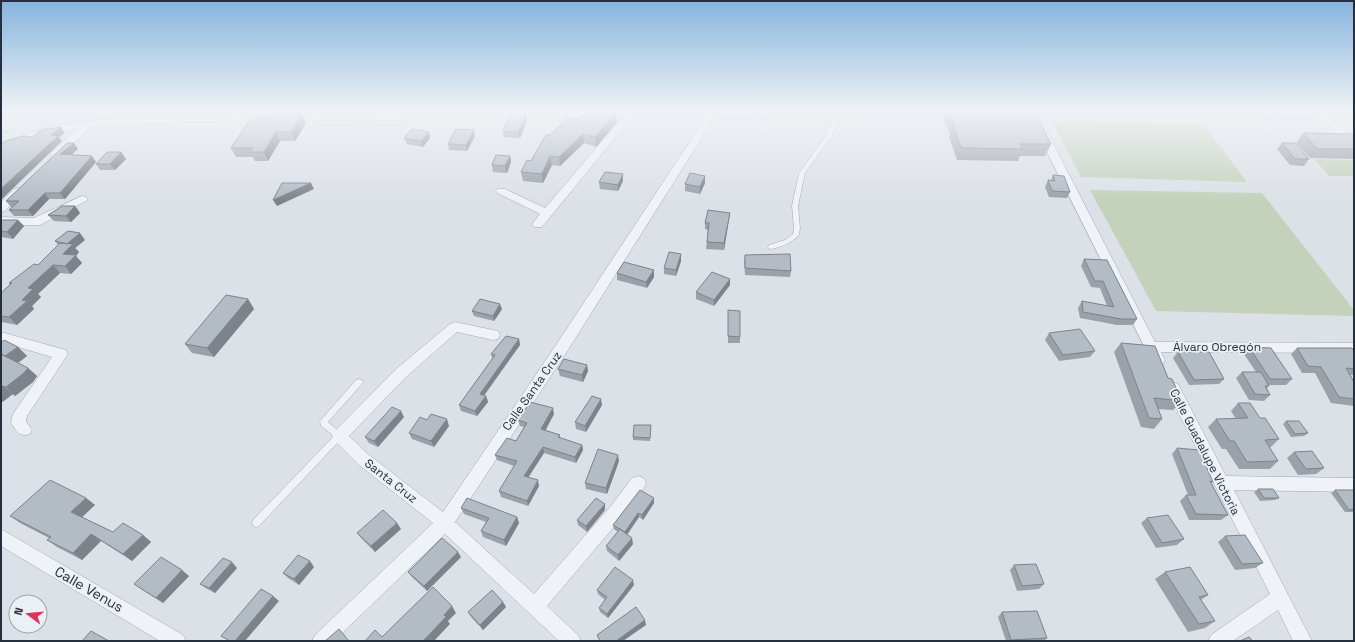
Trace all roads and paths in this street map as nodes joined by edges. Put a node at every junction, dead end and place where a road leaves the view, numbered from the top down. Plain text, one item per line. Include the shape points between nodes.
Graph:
1 (13, 142) edge
2 (69, 142) edge
3 (607, 142) edge
4 (694, 142) edge
5 (825, 142) edge
6 (1047, 142) edge
7 (1, 146) edge
8 (48, 161) edge
9 (27, 182) edge
10 (501, 191) dead end
11 (82, 199) dead end
12 (1, 208) edge
13 (547, 213) junction
14 (1, 221) edge
15 (538, 224) dead end
16 (771, 247) dead end
17 (493, 335) dead end
18 (1, 337) edge
19 (1152, 347) junction
20 (1354, 348) edge
21 (359, 382) dead end
22 (25, 430) dead end
23 (339, 436) junction
24 (638, 483) dead end
25 (1221, 483) junction
26 (1354, 486) edge
27 (256, 523) dead end
28 (445, 523) junction
29 (1, 537) edge
30 (1280, 598) junction
31 (535, 607) junction
32 (177, 641) edge
33 (321, 641) edge
34 (572, 641) edge
35 (1217, 641) edge
36 (1303, 641) edge

1 - 7 street
2 - 8 street
3 - 13 street
4 - 28 street, Calle Santa Cruz via 566,343
5 - 16 lane via 802,173 795,206 796,235
6 - 19 street, Calle Guadalupe Victoria
9 - 12 street
10 - 13 street
11 - 14 street via 36,222
13 - 15 street
17 - 23 street via 455,327 401,374
18 - 22 street via 61,354 20,414 18,422
19 - 20 street, Álvaro Obregón
19 - 25 street, Calle Guadalupe Victoria
21 - 23 lane via 324,421 324,424
23 - 27 lane
23 - 28 street, Santa Cruz via 364,460
24 - 31 street
25 - 26 street
25 - 30 street, Calle Guadalupe Victoria
28 - 31 street
28 - 33 street, Calle Santa Cruz
29 - 32 street, Calle Venus
30 - 35 street
30 - 36 street, Calle Guadalupe Victoria
31 - 34 street

